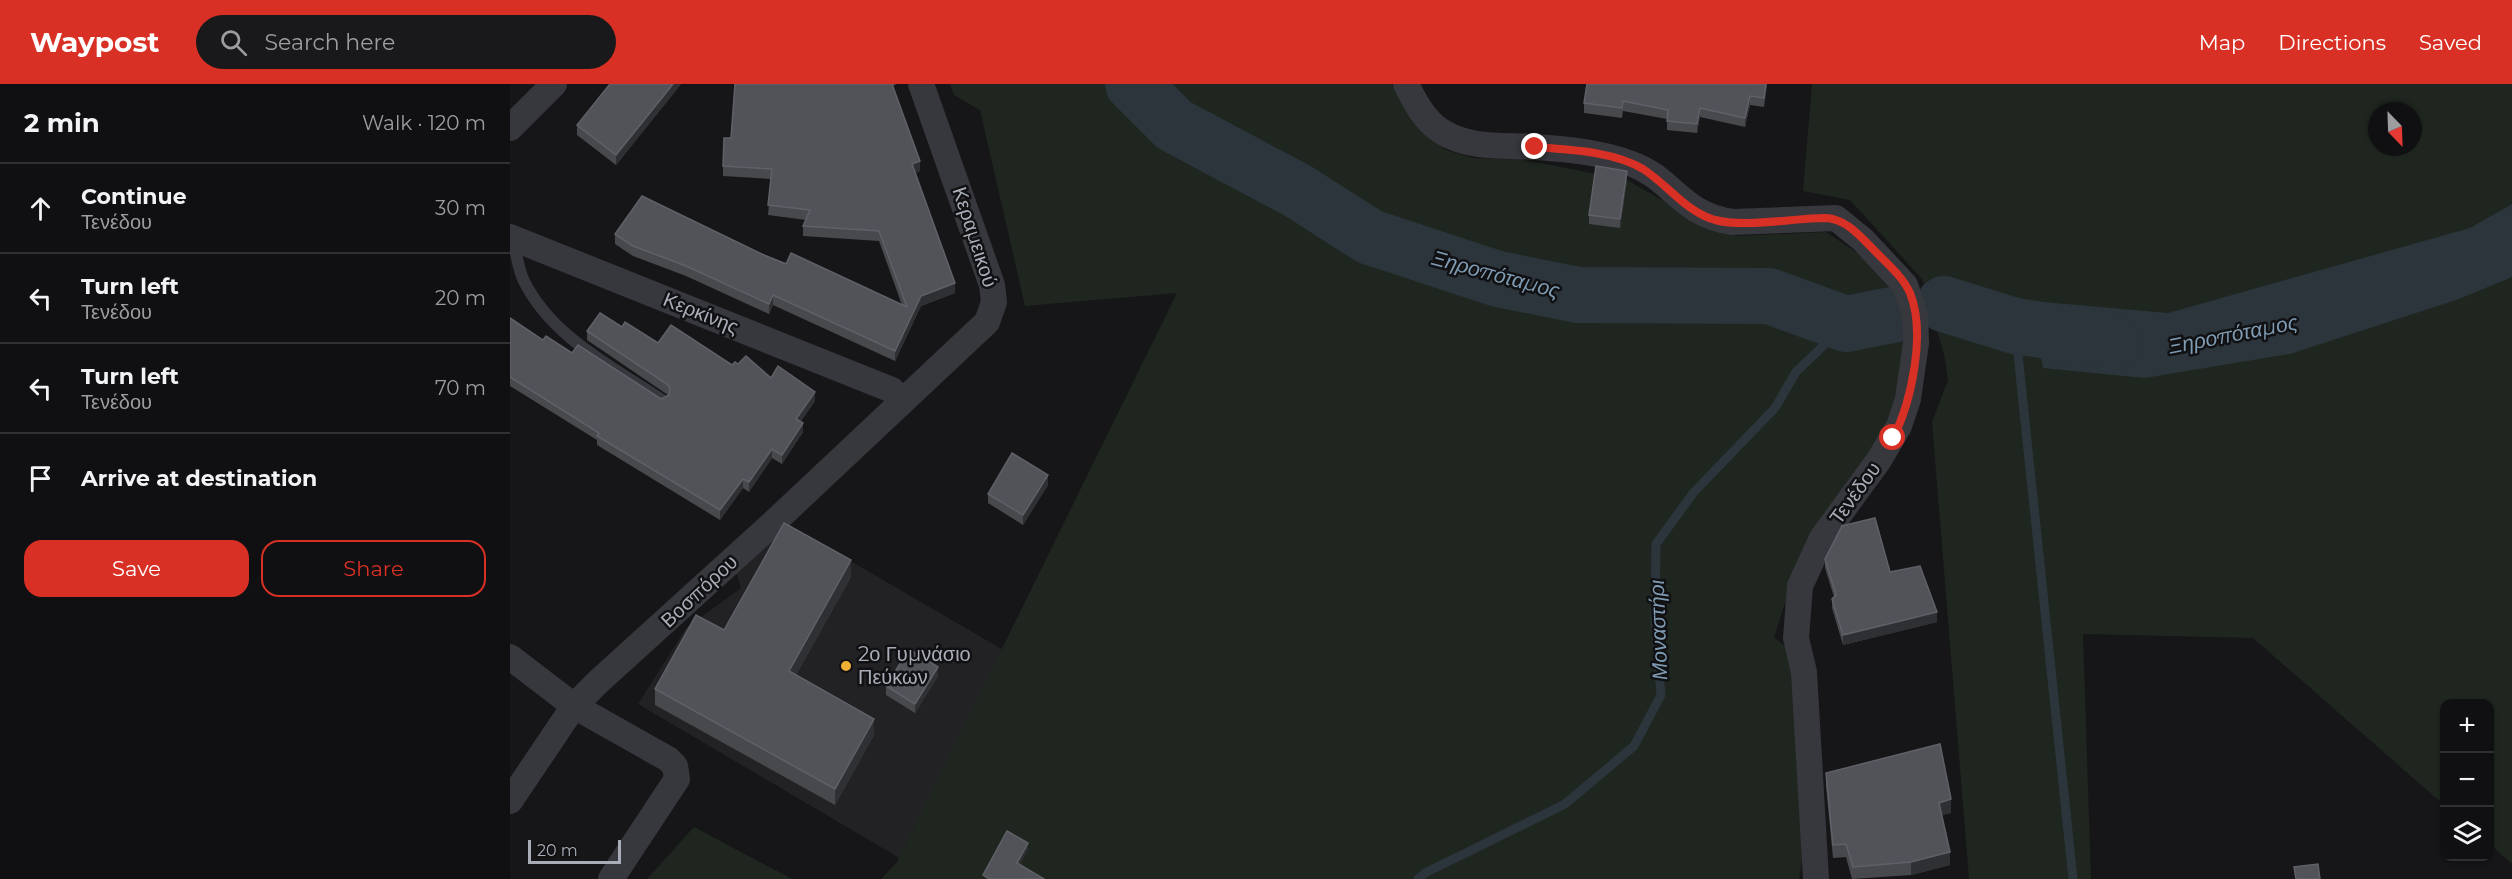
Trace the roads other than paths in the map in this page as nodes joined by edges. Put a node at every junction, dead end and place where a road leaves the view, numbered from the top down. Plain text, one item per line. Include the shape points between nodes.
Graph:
1 (554, 84) edge
2 (921, 84) edge
3 (1406, 84) edge
4 (510, 128) edge
5 (511, 237) edge
6 (900, 394) junction
7 (662, 400) edge
8 (510, 657) edge
9 (574, 706) junction
10 (510, 801) edge
11 (611, 879) edge
12 (1816, 879) edge

1 - 4 street
2 - 6 street, Κεραμεικού via 990,277 994,302 987,322
3 - 12 street, Τενέδου via 1429,120 1462,141 1562,150 1619,160 1643,169 1696,211 1717,220 1836,218 1898,275 1910,293 1916,343 1903,416 1879,460 1822,538 1800,586 1796,638 1804,672
5 - 6 street, Κερκίνης
5 - 7 lane via 523,278 557,327
6 - 9 street, Βοσπόρου via 735,558
8 - 9 street
9 - 10 street, Βοσπόρου
9 - 11 street via 675,766 677,779

